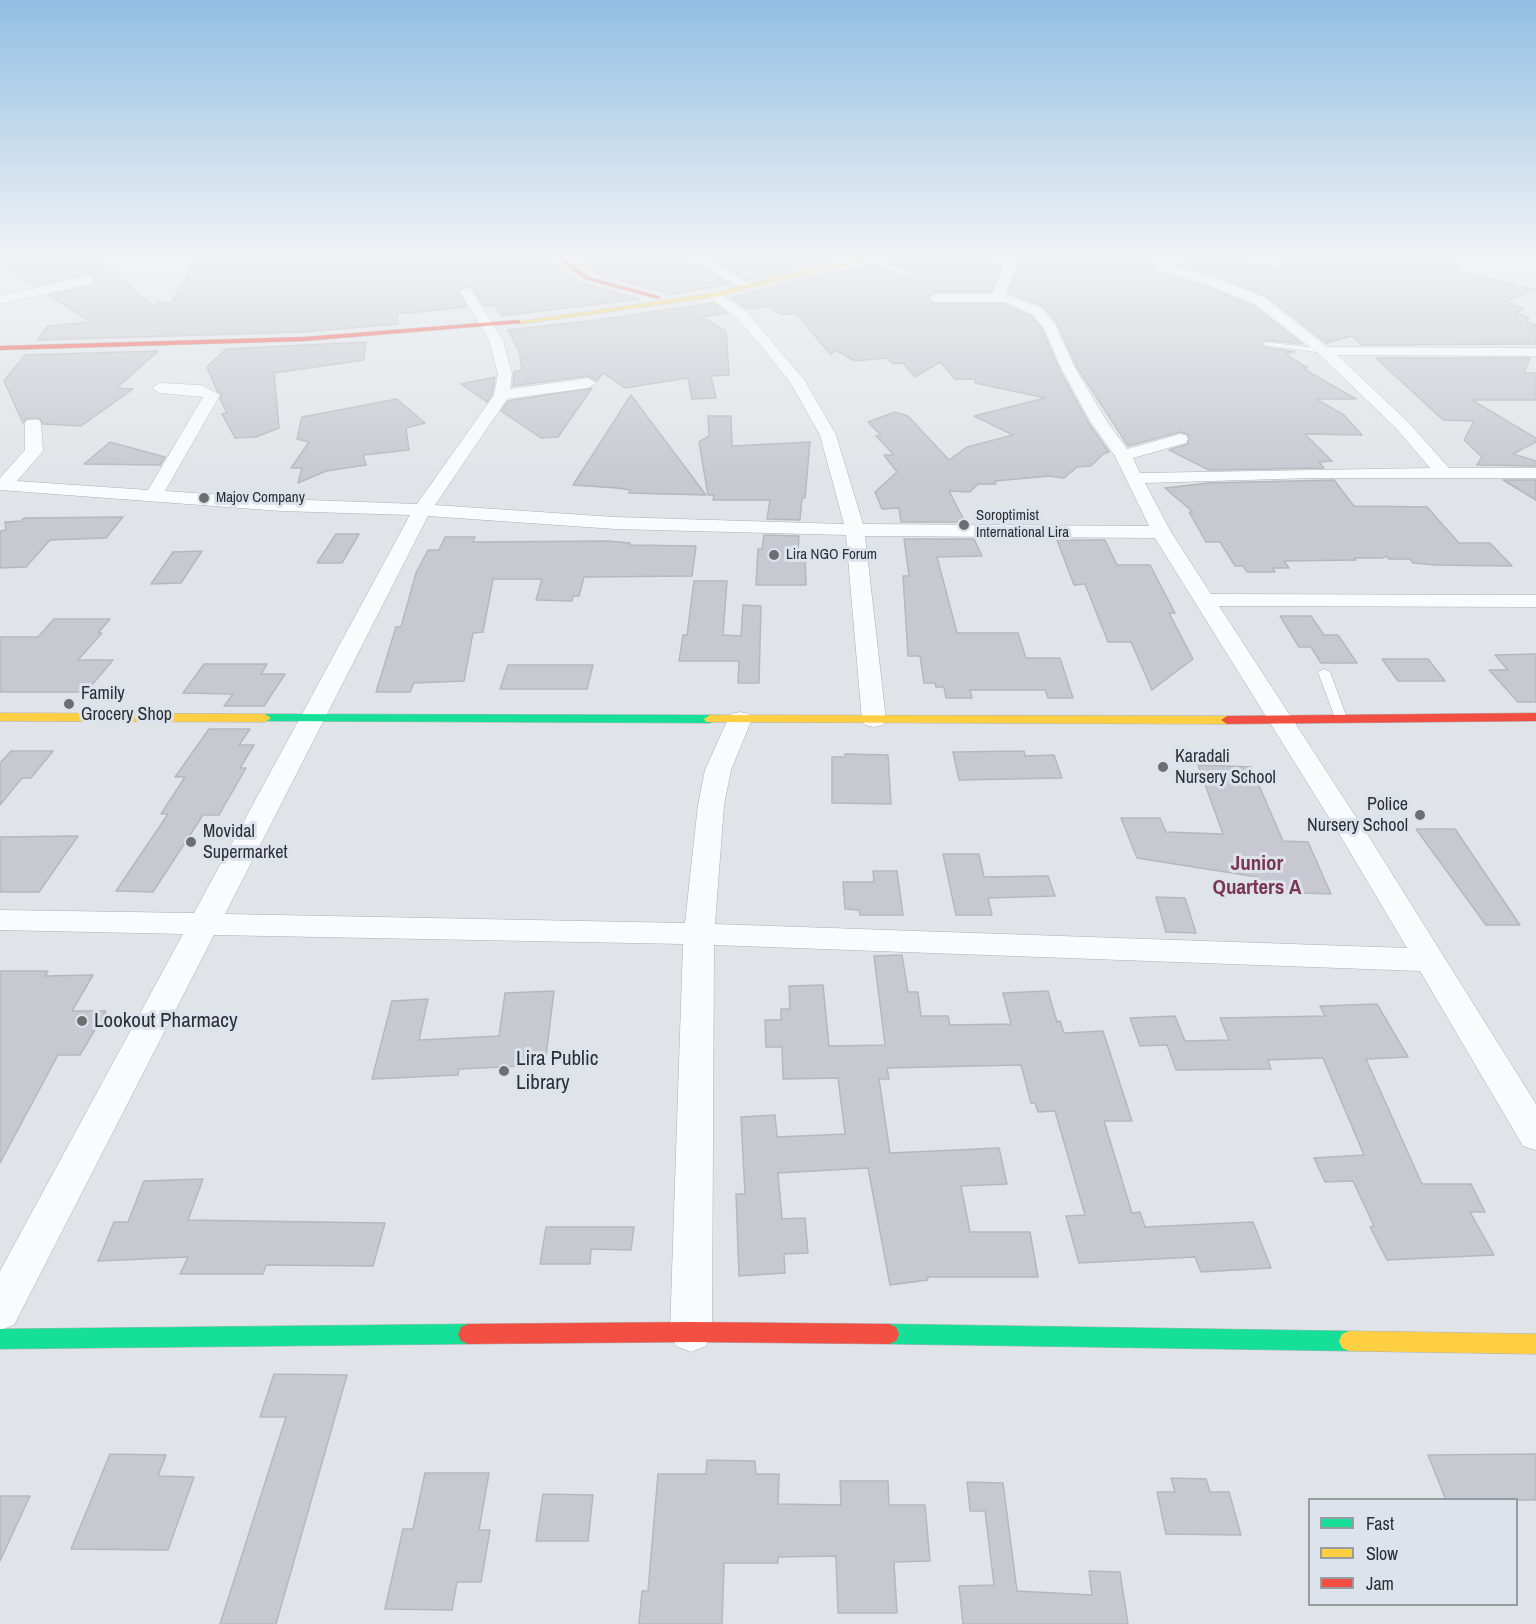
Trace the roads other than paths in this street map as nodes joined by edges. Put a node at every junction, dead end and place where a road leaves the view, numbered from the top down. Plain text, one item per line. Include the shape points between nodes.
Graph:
1 (412, 331) edge
2 (490, 331) edge
3 (755, 331) edge
4 (1052, 331) edge
5 (1298, 331) edge
6 (1265, 344) dead end
7 (0, 348) edge
8 (1324, 351) junction
9 (1536, 352) edge
10 (588, 383) dead end
11 (160, 388) dead end
12 (502, 395) junction
13 (33, 423) dead end
14 (1180, 439) dead end
15 (1123, 456) junction
16 (1444, 473) junction
17 (1536, 473) edge
18 (1134, 478) junction
19 (2, 485) edge
20 (153, 497) junction
21 (422, 510) junction
22 (855, 530) junction
23 (1161, 532) junction
24 (1205, 600) junction
25 (1536, 601) edge
26 (1324, 672) dead end
27 (315, 716) junction
28 (0, 717) edge
29 (1536, 717) edge
30 (1341, 718) junction
31 (740, 719) junction
32 (1282, 719) junction
33 (874, 720) junction
34 (0, 920) edge
35 (204, 923) junction
36 (699, 934) junction
37 (1429, 960) junction
38 (1536, 1135) edge
39 (0, 1311) edge
40 (691, 1332) junction
41 (0, 1339) edge
42 (1536, 1344) edge

1 - 7 street via 304,339
2 - 12 street via 504,367 506,385
3 - 22 street via 808,398 828,435
4 - 15 street via 1098,421
5 - 8 street
6 - 8 lane
8 - 9 street
8 - 16 street via 1402,425
10 - 12 street
11 - 20 street via 201,390 212,395
12 - 21 street
13 - 19 street via 34,451
14 - 15 street
15 - 18 street
16 - 17 street
16 - 18 street
18 - 23 street
19 - 20 street
20 - 21 street
21 - 22 street via 615,523
21 - 27 street
22 - 23 street
22 - 33 street
23 - 24 street
24 - 25 street
24 - 32 street
26 - 30 lane
27 - 28 street
27 - 31 street
27 - 35 street
29 - 30 street
30 - 32 street
31 - 33 street
31 - 36 street via 718,770 711,805
32 - 33 street
32 - 37 street
34 - 35 street
35 - 36 street
35 - 39 street
36 - 37 street
36 - 40 street
37 - 38 street
40 - 41 street
40 - 42 street

